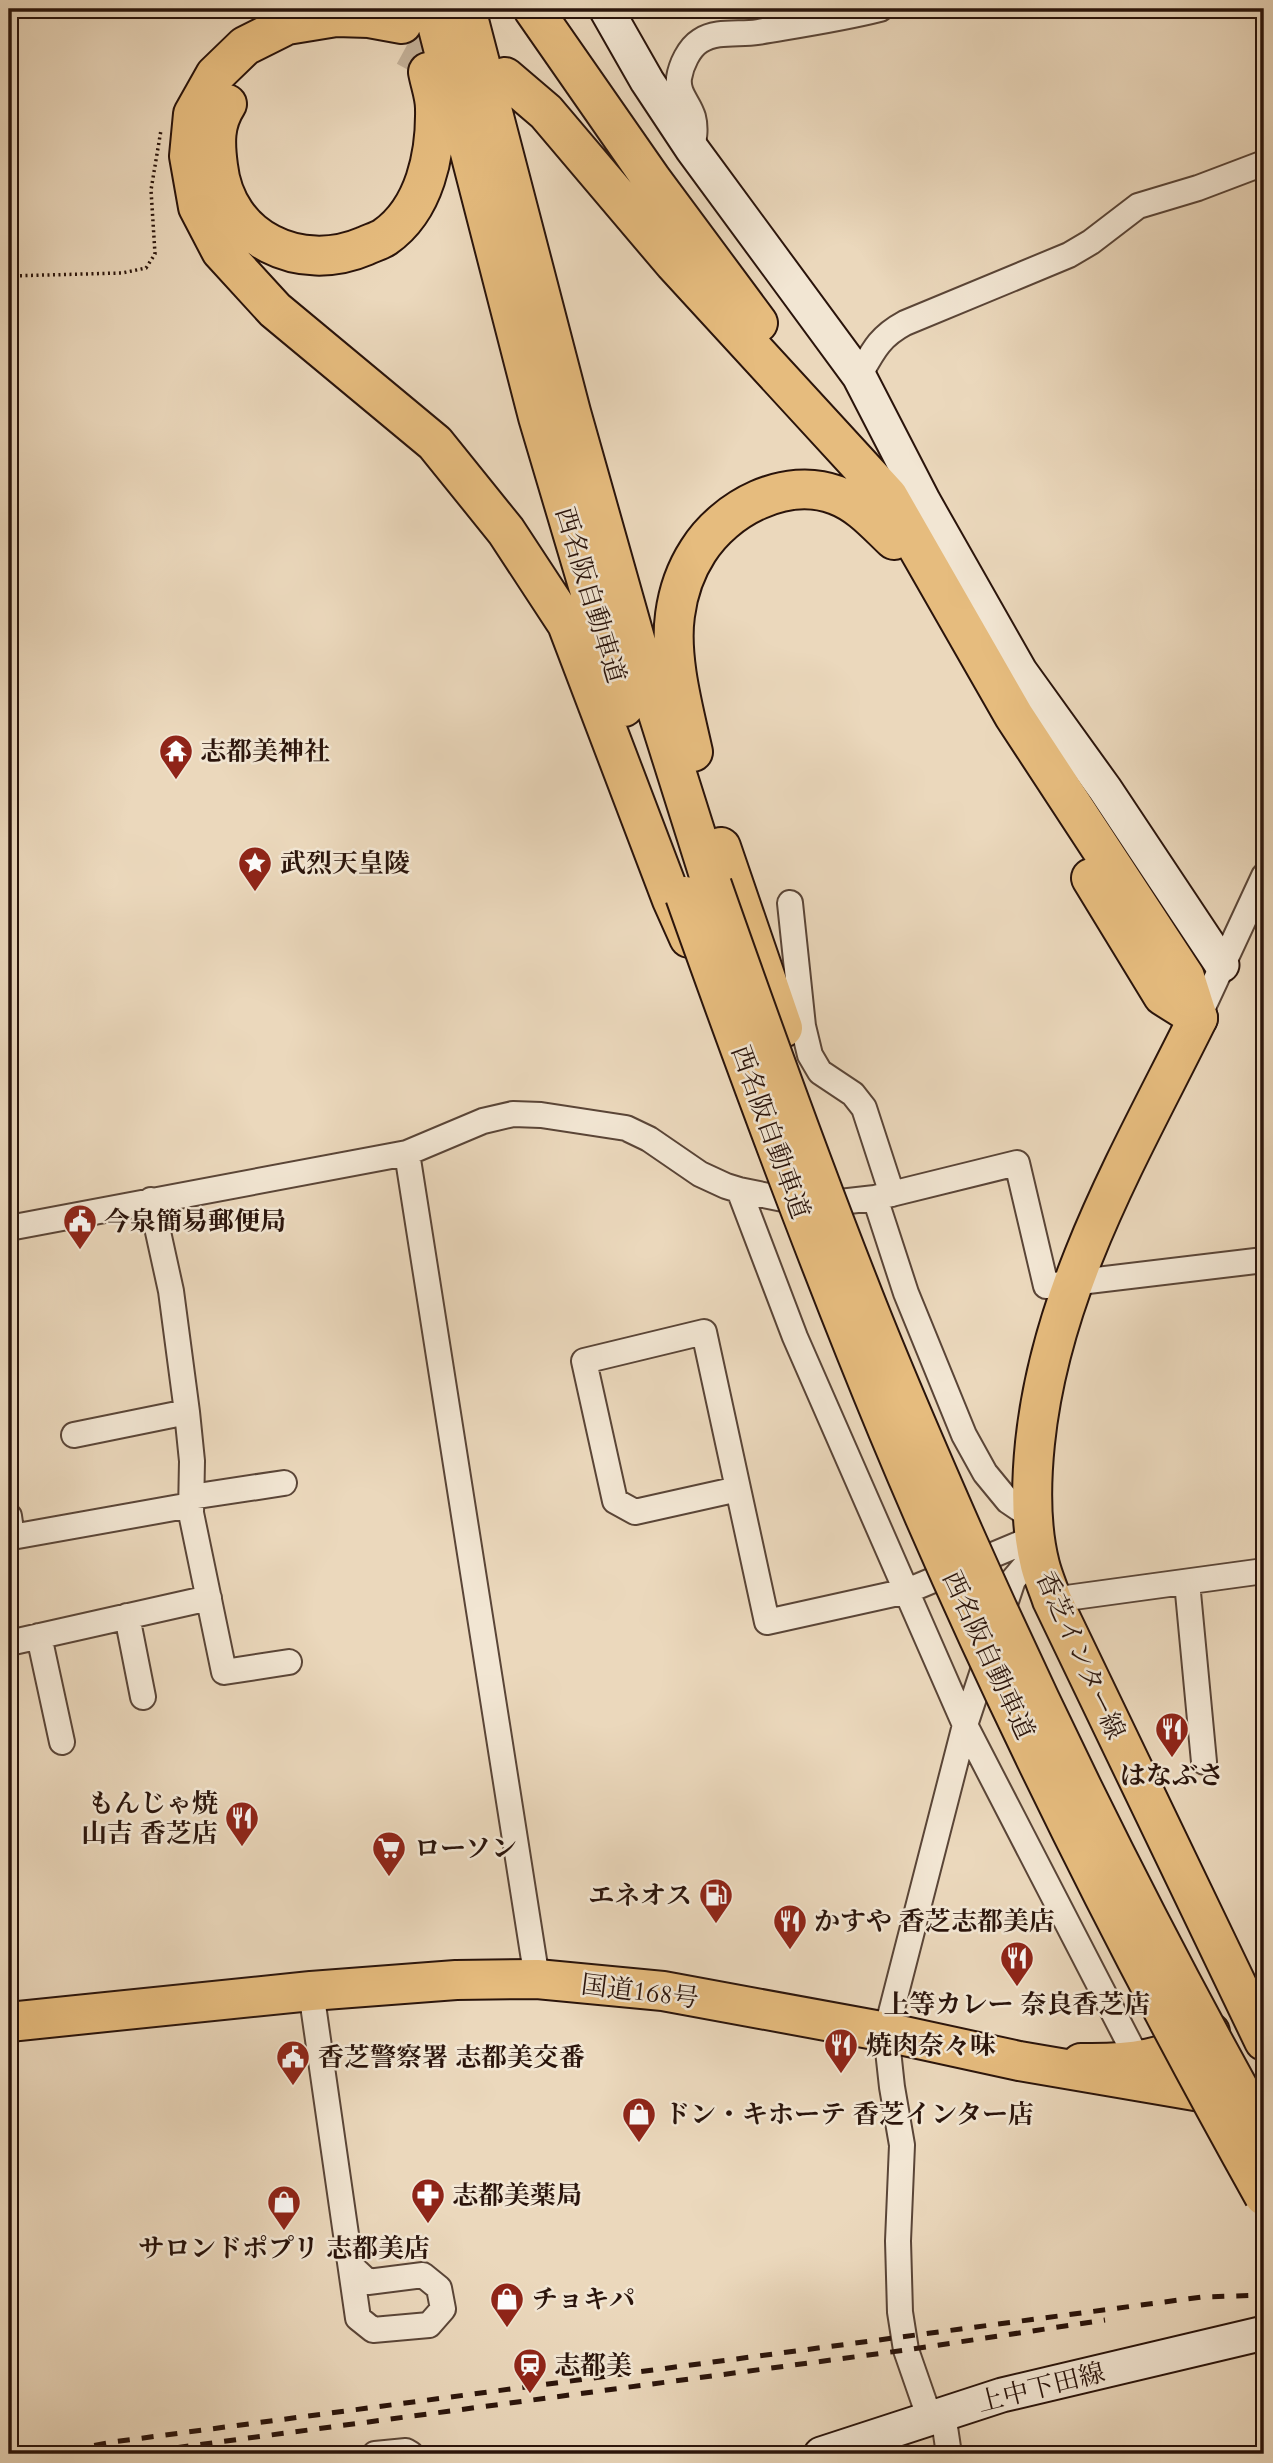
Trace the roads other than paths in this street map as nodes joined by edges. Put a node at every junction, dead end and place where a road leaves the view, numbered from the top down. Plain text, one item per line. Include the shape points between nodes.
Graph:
1 (466, 9) edge
2 (533, 9) edge
3 (606, 9) edge
4 (880, 9) edge
5 (414, 22) edge
6 (692, 149) junction
7 (1264, 163) edge
8 (859, 376) junction
9 (888, 496) junction
10 (894, 540) junction
11 (1264, 876) edge
12 (700, 890) junction
13 (790, 902) dead end
14 (1222, 965) junction
15 (1198, 1018) junction
16 (407, 1153) junction
17 (739, 1191) junction
18 (883, 1196) junction
19 (151, 1200) junction
20 (9, 1228) edge
21 (1264, 1260) edge
22 (1072, 1283) junction
23 (187, 1412) junction
24 (75, 1435) dead end
25 (284, 1483) dead end
26 (738, 1489) junction
27 (191, 1501) junction
28 (9, 1516) edge
29 (1036, 1539) junction
30 (1264, 1571) edge
31 (1186, 1581) junction
32 (906, 1591) junction
33 (209, 1598) junction
34 (1052, 1600) junction
35 (127, 1616) junction
36 (39, 1636) junction
37 (9, 1643) edge
38 (289, 1662) dead end
39 (143, 1697) dead end
40 (965, 1725) junction
41 (62, 1742) dead end
42 (1204, 1762) dead end
43 (537, 1979) junction
44 (1238, 1989) junction
45 (311, 1991) junction
46 (9, 2022) edge
47 (886, 2032) junction
48 (1264, 2041) edge
49 (1138, 2060) junction
50 (1019, 2061) junction
51 (1264, 2103) edge
52 (1264, 2134) edge
53 (1264, 2196) edge
54 (351, 2266) dead end
55 (1264, 2333) edge
56 (936, 2416) junction
57 (375, 2454) edge
58 (411, 2454) edge
59 (821, 2454) edge
60 (949, 2454) edge

1 - 12 main road, 西名阪自動車道
2 - 9 main road via 652,180
3 - 6 street
4 - 6 street via 700,41 690,52 679,80 681,95 694,119
5 - 5 main road via 367,37 309,41 270,59 242,83 222,111 214,138 218,173 230,208 252,233 278,248 312,256 348,254 384,238 403,220 423,189 432,159 435,106
5 - 12 main road, 西名阪自動車道 via 612,667
5 - 12 main road via 336,17 287,25 245,46 215,75 193,114 189,156 198,206 221,251 275,310 435,443 506,531 567,624
6 - 8 street
7 - 8 street via 1138,206 1069,255 905,323 877,343
8 - 14 street via 1020,671
9 - 10 main road via 674,263 546,112 509,91 752,378 846,470
9 - 15 main road via 1014,716 1185,977
10 - 12 main road via 860,507 835,494 810,489 778,492 750,503 720,524 699,549 682,581 674,645 696,765
10 - 15 main road via 1163,996
11 - 14 street
12 - 52 main road, 西名阪自動車道, bridge via 915,1422 1060,1742 1194,2009
12 - 53 main road, 西名阪自動車道, bridge via 705,953 788,1182 889,1433 999,1682 1196,2074
13 - 18 street via 810,1055 820,1072 853,1094 864,1108
14 - 15 street
15 - 22 main road, 香芝インター線
16 - 17 street via 482,1121 513,1114 541,1115 626,1128 700,1174
16 - 19 street
16 - 43 street
17 - 18 street via 813,1205
17 - 32 street via 795,1337
18 - 22 street via 1017,1163 1046,1286
18 - 29 street via 906,1293 964,1435 985,1473
19 - 20 street
19 - 23 street via 171,1291
21 - 22 street
22 - 29 main road, 香芝インター線 via 1057,1327 1037,1423 1032,1470
23 - 24 street
23 - 27 street
25 - 27 street
26 - 26 street via 704,1332 584,1361 615,1501 635,1512
26 - 32 street via 766,1622
27 - 28 street via 12,1537
27 - 33 street
29 - 32 street
29 - 34 main road, 香芝インター線
29 - 40 street via 1013,1580
30 - 31 street
31 - 34 street
31 - 42 street
32 - 40 street
33 - 35 street
33 - 38 street via 224,1672
34 - 44 main road, 香芝インター線
35 - 36 street
35 - 39 street
36 - 37 street
36 - 41 street
40 - 47 street
40 - 49 street
43 - 45 main road, 国道168号
43 - 47 main road, 国道168号 via 663,1991
44 - 48 main road, 香芝インター線
44 - 49 main road via 1220,2024 1194,2043
45 - 46 main road, 国道168号
45 - 54 street
47 - 50 main road, 国道168号
47 - 56 street via 902,2144 900,2312 906,2350
49 - 50 main road
50 - 51 main road, 国道168号
55 - 56 street, 上中下田線 via 1002,2395
56 - 59 street, 上中下田線
56 - 60 street
57 - 58 street

